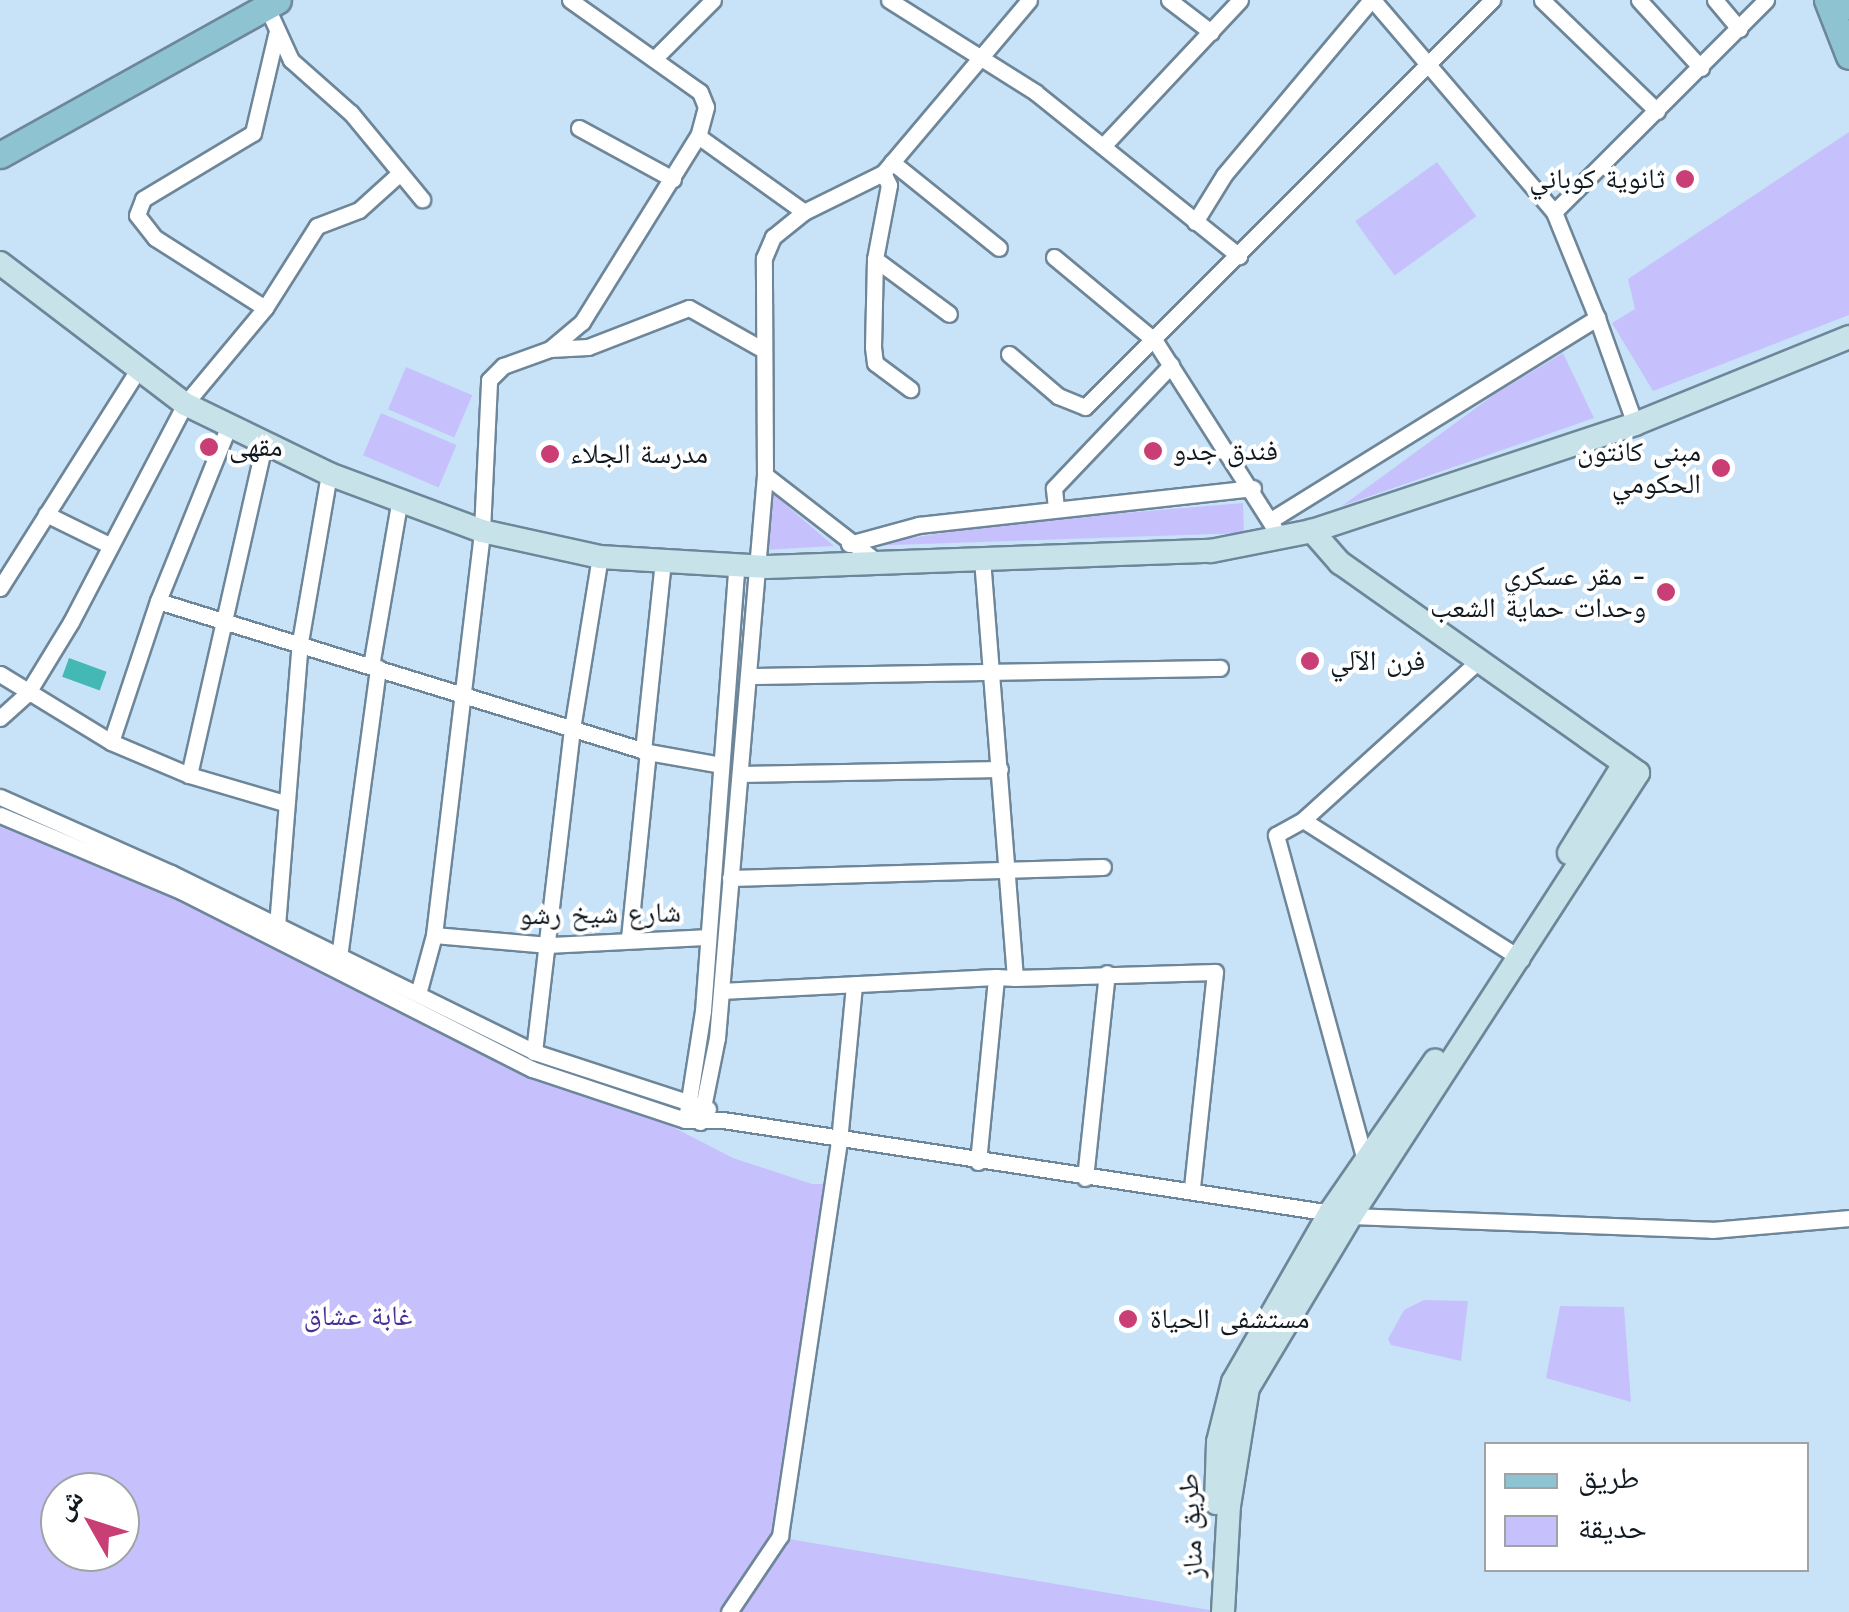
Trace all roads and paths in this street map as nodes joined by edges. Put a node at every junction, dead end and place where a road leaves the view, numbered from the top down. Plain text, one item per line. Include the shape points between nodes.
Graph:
1 (570, 0) edge
2 (713, 0) edge
3 (889, 0) edge
4 (1029, 0) edge
5 (1169, 0) edge
6 (1240, 0) edge
7 (1372, 0) edge
8 (1492, 0) edge
9 (1542, 0) edge
10 (1639, 0) edge
11 (1715, 0) edge
12 (1766, 0) edge
13 (1827, 0) edge
14 (263, 2) edge
15 (1739, 29) junction
16 (1210, 32) junction
17 (276, 35) junction
18 (656, 56) junction
19 (1849, 56) edge
20 (984, 60) junction
21 (1426, 67) junction
22 (1701, 68) junction
23 (1656, 111) junction
24 (579, 128) dead end
25 (698, 136) junction
26 (0, 138) edge
27 (1103, 146) junction
28 (0, 155) edge
29 (888, 167) junction
30 (400, 173) junction
31 (673, 179) junction
32 (422, 199) dead end
33 (804, 212) junction
34 (1554, 212) junction
35 (1195, 222) junction
36 (999, 248) dead end
37 (1054, 256) dead end
38 (1239, 256) junction
39 (876, 259) junction
40 (0, 263) edge
41 (265, 308) junction
42 (949, 314) dead end
43 (1597, 318) junction
44 (1849, 337) edge
45 (1155, 341) junction
46 (760, 348) junction
47 (550, 349) junction
48 (1008, 354) dead end
49 (1171, 365) junction
50 (137, 371) junction
51 (910, 389) dead end
52 (185, 404) junction
53 (1635, 424) junction
54 (228, 428) junction
55 (264, 445) junction
56 (329, 474) junction
57 (766, 475) junction
58 (1253, 488) junction
59 (400, 498) junction
60 (1056, 508) junction
61 (46, 514) junction
62 (1274, 528) junction
63 (482, 531) junction
64 (1312, 532) junction
65 (849, 544) junction
66 (111, 546) junction
67 (600, 558) junction
68 (982, 560) junction
69 (664, 561) junction
70 (745, 565) junction
71 (882, 565) junction
72 (0, 588) edge
73 (158, 601) junction
74 (224, 626) junction
75 (300, 642) junction
76 (1475, 664) junction
77 (374, 667) junction
78 (1220, 668) dead end
79 (990, 671) junction
80 (0, 674) edge
81 (748, 676) junction
82 (27, 694) junction
83 (458, 694) junction
84 (0, 718) edge
85 (572, 729) junction
86 (111, 742) junction
87 (645, 752) junction
88 (721, 765) junction
89 (1000, 769) junction
90 (740, 774) junction
91 (189, 775) junction
92 (0, 797) edge
93 (284, 803) junction
94 (0, 815) edge
95 (1303, 820) junction
96 (1104, 867) dead end
97 (1008, 872) junction
98 (730, 878) junction
99 (277, 926) junction
100 (434, 935) junction
101 (708, 937) junction
102 (629, 938) junction
103 (549, 946) junction
104 (1515, 956) junction
105 (339, 957) junction
106 (1107, 973) junction
107 (996, 977) junction
108 (1014, 978) junction
109 (854, 985) junction
110 (720, 992) junction
111 (418, 994) junction
112 (534, 1052) junction
113 (694, 1113) junction
114 (840, 1141) junction
115 (978, 1162) junction
116 (1369, 1171) junction
117 (1085, 1178) junction
118 (1192, 1188) junction
119 (1341, 1214) junction
120 (1849, 1218) edge
121 (1224, 1602) edge
122 (730, 1612) edge

1 - 18 street
2 - 18 street
3 - 20 street
4 - 20 street
5 - 16 street
6 - 16 street
7 - 21 street
7 - 35 street via 1224,175
8 - 21 street
9 - 23 street
10 - 22 street
11 - 15 street
12 - 15 street
13 - 19 main road
14 - 17 street
14 - 26 main road
14 - 28 main road
15 - 22 street
16 - 27 street
17 - 30 street
17 - 41 street via 253,132 144,199 136,215 155,238
18 - 25 street via 700,92 706,107
20 - 27 street
20 - 29 street
21 - 34 street
21 - 38 street
22 - 23 street
23 - 34 street
24 - 31 street
25 - 31 street
25 - 33 street
27 - 35 street
29 - 33 street
29 - 36 street
29 - 39 street
30 - 32 street
30 - 41 street via 358,210 317,226
31 - 47 street via 605,294
33 - 46 street via 773,237 764,258
34 - 43 street
35 - 38 street
37 - 45 street
38 - 45 street
39 - 42 street
39 - 51 street via 876,363
40 - 50 main road
41 - 52 street
43 - 53 street
43 - 62 street
44 - 53 main road
45 - 48 street via 1085,407 1058,396
45 - 49 street
46 - 47 street via 689,308 588,347
46 - 57 street
47 - 63 street via 503,366 489,380
49 - 58 street
49 - 60 street via 1054,488
50 - 52 main road
50 - 61 street
52 - 54 main road
52 - 66 street
53 - 64 main road
54 - 55 main road
54 - 73 street
55 - 56 main road
55 - 74 street
56 - 59 main road
56 - 75 street
57 - 65 street
57 - 70 street
58 - 60 street
58 - 62 street
59 - 63 main road
59 - 77 street
60 - 65 street via 919,525
61 - 66 street
61 - 72 street
62 - 64 main road
62 - 68 main road via 1211,550
63 - 67 main road
63 - 83 street
64 - 76 main road via 1340,563
65 - 71 street
66 - 82 street
67 - 69 main road
67 - 85 street
68 - 71 main road
68 - 79 street
69 - 70 main road
69 - 87 street
70 - 71 main road
70 - 81 street
70 - 88 street
73 - 74 street
73 - 86 street
74 - 75 street
74 - 91 street
75 - 77 street
75 - 93 street
76 - 95 street
76 - 104 main road, طريق مناز via 1631,768
77 - 83 street
77 - 105 street
78 - 79 street
79 - 81 street
79 - 89 street
80 - 82 street
81 - 90 street
82 - 84 street
82 - 86 street
83 - 85 street
83 - 100 street
85 - 87 street
85 - 103 street
86 - 91 street
87 - 88 street
87 - 102 street
88 - 101 street
89 - 90 street
89 - 97 street
90 - 98 street
91 - 93 street
92 - 99 street
93 - 99 street
94 - 113 street via 181,891 532,1069
95 - 104 street
95 - 116 street via 1276,835
96 - 97 street
97 - 98 street
97 - 108 street
98 - 110 street
99 - 105 street
100 - 103 street, شارع شيخ رشو
100 - 111 street
101 - 102 street, شارع شيخ رشو
101 - 113 street
102 - 103 street, شارع شيخ رشو
103 - 112 street
104 - 116 main road, طريق مناز
105 - 111 street
106 - 108 street
106 - 117 street
106 - 118 street via 1215,972
107 - 108 street
107 - 109 street
107 - 115 street
109 - 110 street
109 - 114 street
110 - 113 street
111 - 112 street
112 - 113 street
113 - 114 street
114 - 115 street
114 - 122 street via 780,1536
115 - 117 street
116 - 119 main road, طريق مناز
117 - 118 street
118 - 119 street
119 - 120 street via 1712,1230
119 - 121 main road, طريق مناز via 1248,1388 1228,1506

